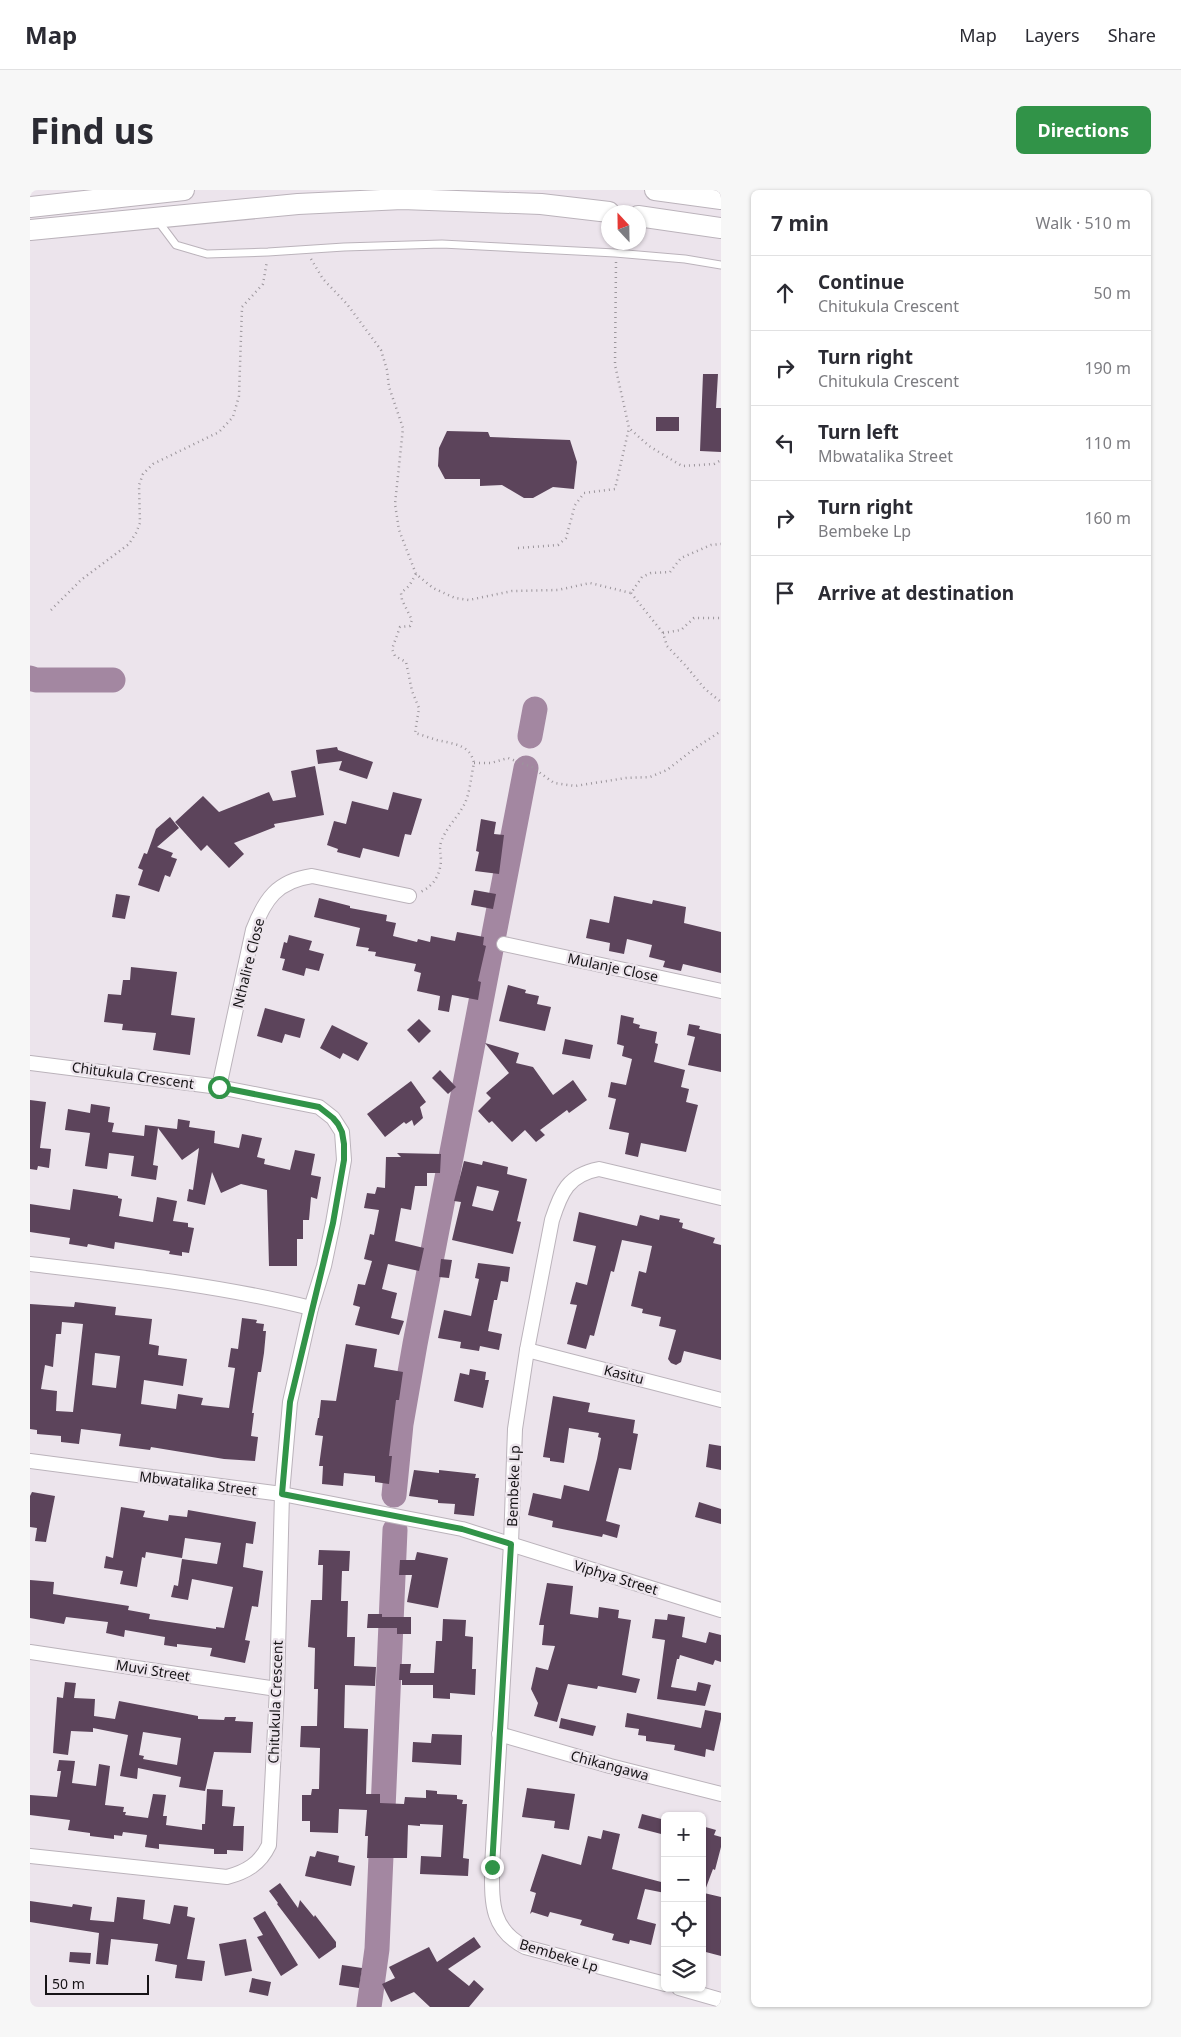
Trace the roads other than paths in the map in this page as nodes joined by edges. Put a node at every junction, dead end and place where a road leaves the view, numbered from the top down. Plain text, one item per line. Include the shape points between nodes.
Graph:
1 (184, 190) edge
2 (655, 190) edge
3 (721, 199) edge
4 (30, 207) edge
5 (601, 211) edge
6 (646, 217) edge
7 (157, 219) junction
8 (721, 228) edge
9 (30, 230) edge
10 (721, 265) edge
11 (409, 896) road end
12 (504, 944) dead end
13 (721, 992) edge
14 (30, 1063) edge
15 (219, 1087) junction
16 (721, 1198) edge
17 (30, 1264) edge
18 (311, 1308) junction
19 (526, 1350) junction
20 (721, 1400) edge
21 (30, 1461) edge
22 (282, 1494) junction
23 (511, 1544) junction
24 (721, 1610) edge
25 (30, 1652) edge
26 (276, 1689) junction
27 (499, 1734) junction
28 (721, 1794) edge
29 (30, 1856) edge
30 (661, 1983) edge
31 (690, 1992) edge
32 (716, 2002) edge

1 - 4 main road
2 - 3 main road
5 - 7 main road via 541,204 402,199 298,204
6 - 8 main road
7 - 9 main road
7 - 10 lane via 176,245 207,254 442,244 615,253
11 - 15 street, Nthalire Close via 312,876 296,878 272,895 253,930
12 - 13 street, Mulanje Close
14 - 15 street, Chitukula Crescent
15 - 18 street, Chitukula Crescent via 319,1107 333,1118 342,1132 344,1160 324,1266
16 - 19 street, Bembeke Lp via 599,1169 586,1171 574,1178 558,1200 552,1220
17 - 18 street via 154,1279
18 - 22 street, Chitukula Crescent via 290,1402
19 - 20 street, Kasitu
19 - 23 street, Bembeke Lp via 515,1429
21 - 22 street, Mbwatalika Street
22 - 23 street, Mbwatalika Street via 462,1529
22 - 26 street, Chitukula Crescent
23 - 24 street, Viphya Street
23 - 27 street, Bembeke Lp
25 - 26 street, Muvi Street
26 - 29 street, Chitukula Crescent via 269,1845 264,1855 248,1870 227,1878
27 - 28 street, Chikangawa
27 - 30 street, Bembeke Lp via 492,1892 494,1913 501,1927 525,1947
31 - 32 street

